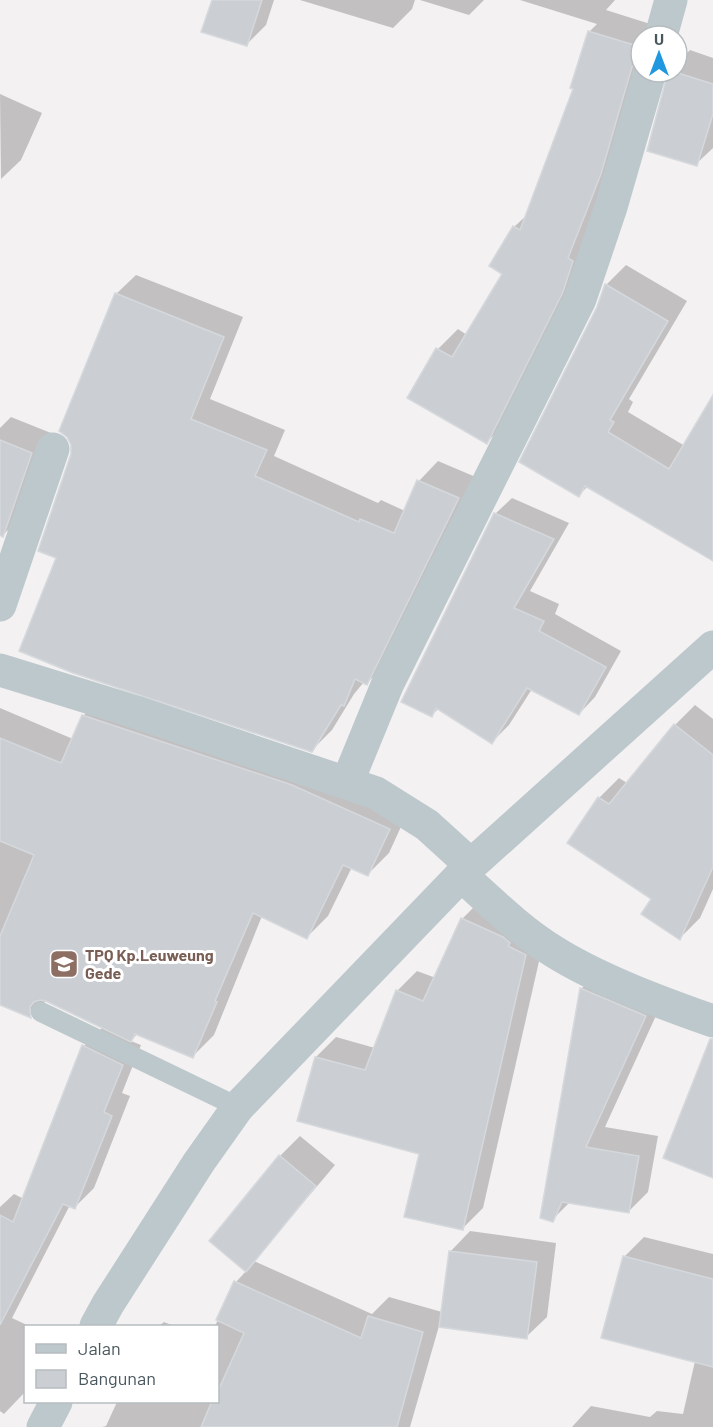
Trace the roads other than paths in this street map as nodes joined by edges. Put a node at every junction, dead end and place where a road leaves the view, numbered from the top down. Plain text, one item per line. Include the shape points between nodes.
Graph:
1 (671, 0) edge
2 (664, 24) edge
3 (647, 84) edge
4 (53, 449) dead end
5 (0, 605) edge
6 (713, 647) edge
7 (0, 670) edge
8 (347, 783) junction
9 (466, 870) junction
10 (41, 1012) dead end
11 (713, 1021) edge
12 (238, 1107) junction
13 (97, 1325) edge
14 (55, 1403) edge
15 (43, 1427) edge

1 - 2 street
3 - 8 street via 580,299 388,682
4 - 5 street
6 - 9 street
7 - 8 street
8 - 9 street via 376,794 427,825
9 - 11 street via 510,920 553,951 607,979
9 - 12 street
10 - 12 lane
12 - 13 street
14 - 15 street

